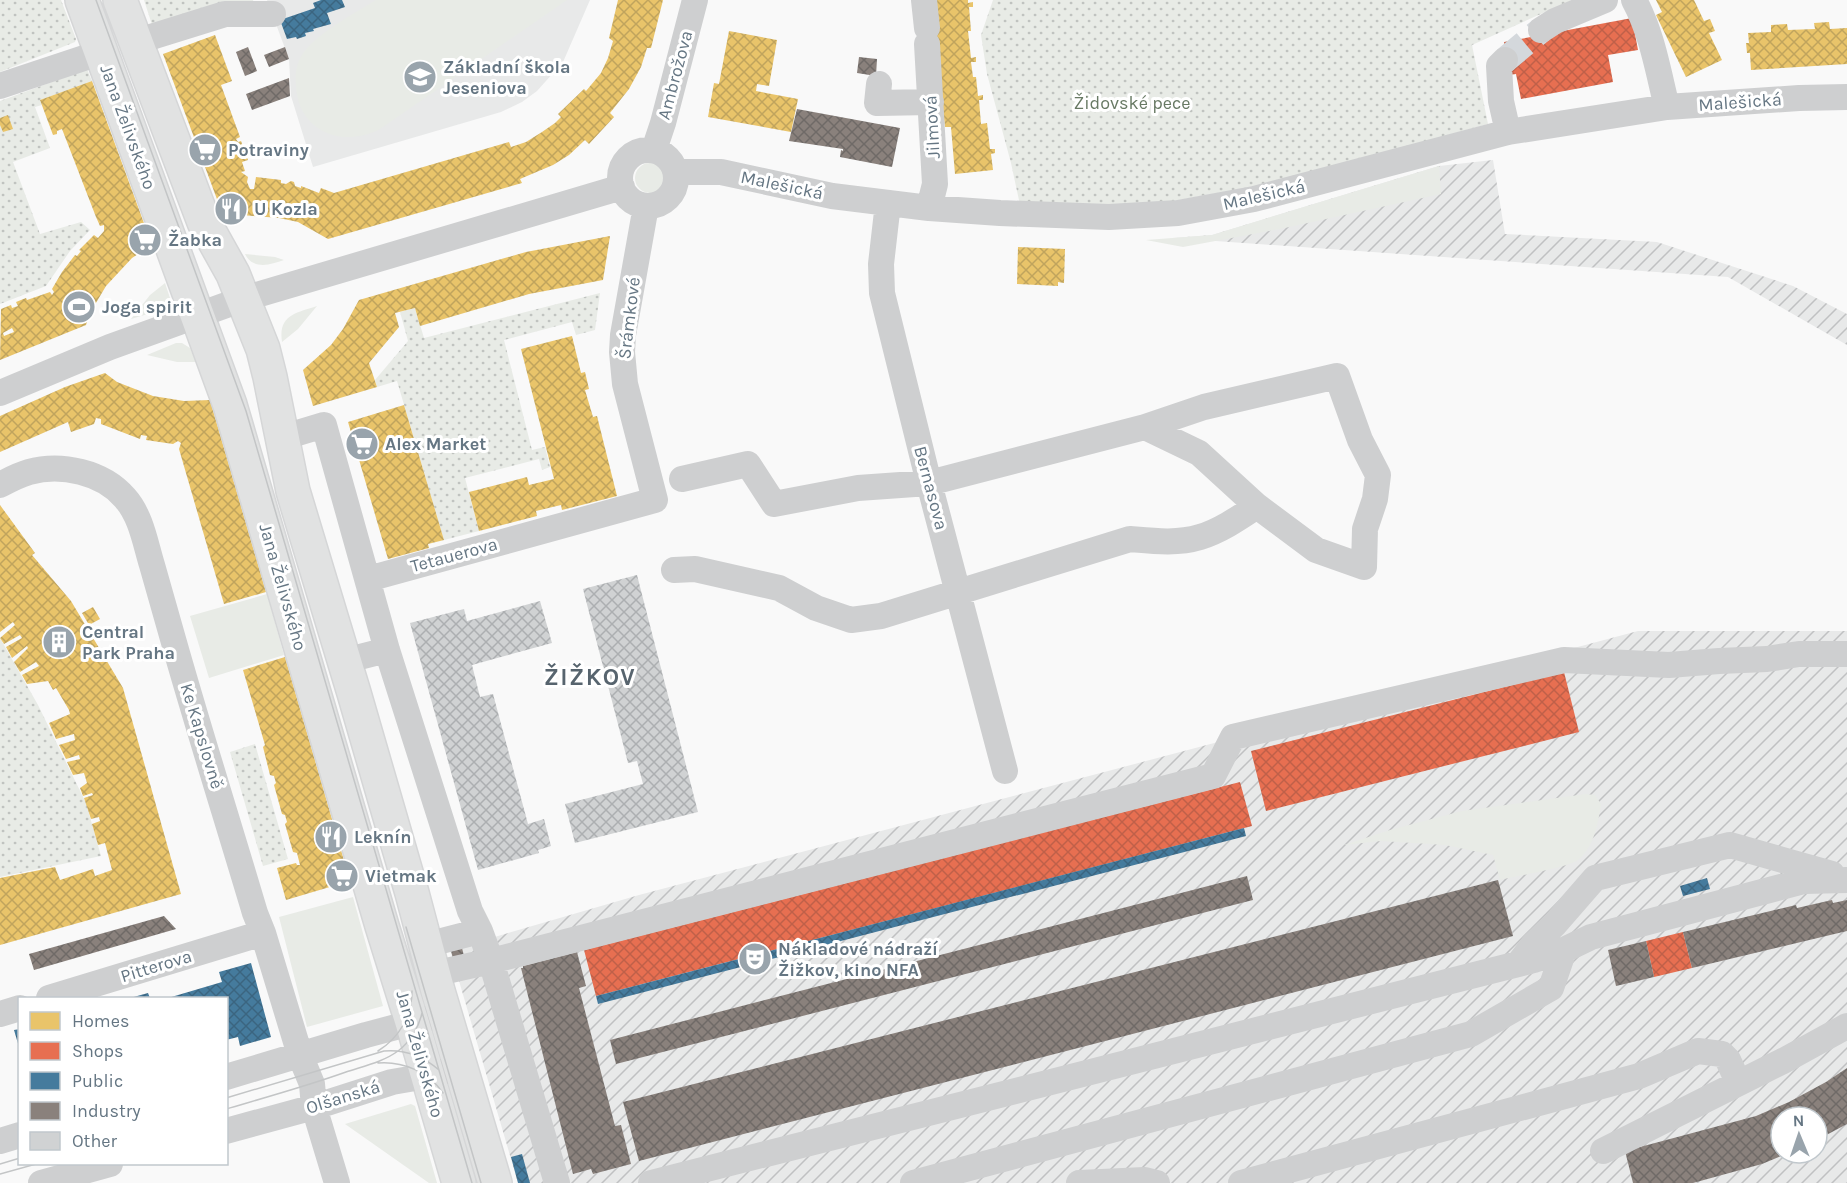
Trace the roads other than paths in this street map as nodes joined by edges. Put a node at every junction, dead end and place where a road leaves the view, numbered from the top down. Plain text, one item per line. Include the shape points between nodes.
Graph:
1 (82, 0) edge
2 (105, 0) edge
3 (120, 0) edge
4 (695, 0) edge
5 (924, 0) edge
6 (1605, 0) edge
7 (1634, 0) edge
8 (264, 9) edge
9 (1541, 30) tunnel mouth
10 (135, 42) junction
11 (100, 50) junction
12 (1505, 60) tunnel mouth
13 (879, 84) dead end
14 (0, 86) edge
15 (1847, 97) edge
16 (931, 102) junction
17 (1667, 107) junction
18 (1508, 132) junction
19 (654, 150) junction
20 (676, 172) junction
21 (622, 187) junction
22 (195, 198) junction
23 (888, 203) junction
24 (646, 206) junction
25 (929, 208) junction
26 (243, 299) junction
27 (198, 315) junction
28 (0, 393) edge
29 (1145, 426) junction
30 (281, 438) junction
31 (682, 479) dead end
32 (929, 483) junction
33 (0, 485) edge
34 (655, 500) joint
35 (1257, 506) junction
36 (674, 570) dead end
37 (368, 579) junction
38 (958, 593) junction
39 (387, 650) junction
40 (1847, 654) edge
41 (344, 662) junction
42 (1005, 771) dead end
43 (1847, 879) edge
44 (480, 931) junction
45 (263, 933) junction
46 (1564, 950) junction
47 (430, 959) junction
48 (491, 961) junction
49 (1519, 963) junction
50 (54, 997) edge
51 (18, 1009) edge
52 (0, 1014) edge
53 (445, 1015) junction
54 (412, 1022) junction
55 (1847, 1026) edge
56 (300, 1055) junction
57 (461, 1066) junction
58 (228, 1076) edge
59 (427, 1076) junction
60 (1738, 1082) junction
61 (314, 1107) junction
62 (228, 1130) edge
63 (18, 1136) edge
64 (0, 1140) edge
65 (1603, 1151) dead end
66 (106, 1165) edge
67 (41, 1183) edge
68 (337, 1183) edge
69 (459, 1183) edge
70 (495, 1183) edge
71 (557, 1183) edge
72 (651, 1183) edge
73 (913, 1183) edge
74 (1079, 1183) edge
75 (1157, 1183) edge
76 (1241, 1183) edge

1 - 11 main road, Jana Želivského
2 - 22 street, Jana Želivského via 172,183
3 - 10 main road, Jana Želivského
4 - 19 street, Ambrožova
5 - 16 street, Jilmová
6 - 9 street
7 - 17 street via 1653,45
8 - 10 street via 225,15
10 - 22 main road, Jana Želivského
11 - 14 street
11 - 27 main road, Jana Želivského
12 - 18 street via 1499,66
13 - 16 street via 877,103
15 - 17 street, Malešická
16 - 25 street, Jilmová via 935,184
17 - 18 street, Malešická
18 - 25 street, Malešická via 1254,199 1178,213 1109,217
19 - 20 street via 669,158
19 - 21 street via 634,153 627,159 620,177
20 - 23 street, Malešická via 721,172 832,196
20 - 24 street via 673,192 666,200
21 - 24 street via 632,200
21 - 26 street
22 - 26 main road, Jana Želivského
23 - 25 street, Malešická
23 - 32 street, Bernasova via 882,293
24 - 34 street, Šrámkové via 622,352 625,384
26 - 27 street
26 - 30 main road, Jana Želivského via 263,349
27 - 28 street
27 - 54 main road, Jana Želivského via 230,405
29 - 32 street
29 - 35 street via 1199,453
29 - 35 street via 1204,407 1337,376 1360,440 1378,475 1365,529 1364,567 1316,550
30 - 37 street via 324,426
30 - 41 main road, Jana Želivského
31 - 32 street via 748,464 774,504 858,488
32 - 38 street, Bernasova
33 - 45 street, Ke Kapslovně via 41,469 71,470 108,482 126,498 139,518
34 - 37 street, Tetauerova
35 - 38 street via 1200,537 1168,542 1130,539
36 - 38 street via 695,569 779,588 816,608 851,620 881,616
37 - 39 street
38 - 42 street, Bernasova
39 - 41 street
39 - 44 street via 470,911
40 - 48 street via 1669,665 1564,660 1233,737 1213,776
41 - 47 main road, Jana Želivského
43 - 46 street via 1804,881 1591,937
43 - 49 street via 1730,844 1595,878
44 - 47 street
44 - 48 street
45 - 50 street, Pitterova via 158,954
45 - 56 street, Ke Kapslovně
46 - 49 street
46 - 73 street via 1551,988 1471,1034
47 - 48 street
47 - 53 main road, Jana Želivského
48 - 71 street
49 - 72 street
51 - 52 street
53 - 54 street
53 - 57 main road, Jana Želivského
54 - 56 street
54 - 59 main road, Jana Želivského
55 - 60 street
56 - 58 street
56 - 61 street, Ke Kapslovně via 312,1084
57 - 59 street, Olšanská
57 - 70 main road, Jana Želivského
59 - 61 street, Olšanská via 392,1082
59 - 69 main road, Jana Želivského
60 - 65 street
60 - 76 street via 1722,1054 1698,1051 1639,1076
61 - 62 street, Olšanská
61 - 68 street, Ke Kapslovně
63 - 64 street
66 - 67 street
74 - 75 street

